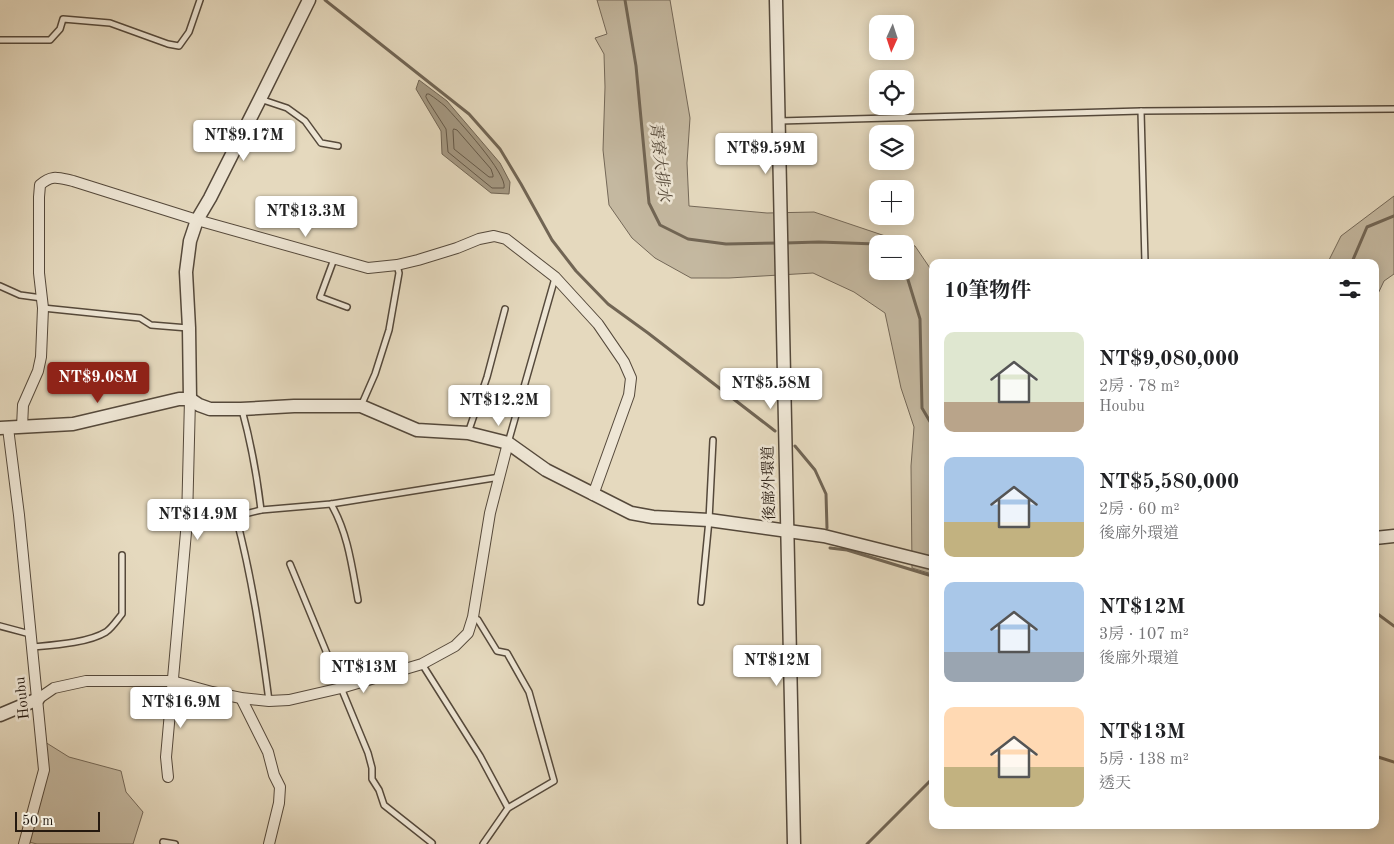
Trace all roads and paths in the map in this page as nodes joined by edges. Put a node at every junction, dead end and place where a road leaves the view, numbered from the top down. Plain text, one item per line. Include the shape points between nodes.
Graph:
1 (200, 0) edge
2 (309, 0) edge
3 (776, 0) edge
4 (0, 40) edge
5 (260, 99) junction
6 (1394, 109) edge
7 (1141, 111) junction
8 (779, 121) junction
9 (338, 146) dead end
10 (197, 220) junction
11 (334, 259) junction
12 (1145, 259) edge
13 (397, 265) junction
14 (556, 277) junction
15 (0, 286) edge
16 (43, 303) junction
17 (347, 307) dead end
18 (505, 309) dead end
19 (189, 328) junction
20 (190, 398) junction
21 (361, 406) junction
22 (241, 409) junction
23 (22, 426) junction
24 (4, 428) edge
25 (468, 433) junction
26 (713, 440) dead end
27 (508, 444) junction
28 (500, 477) junction
29 (593, 495) junction
30 (331, 504) junction
31 (261, 510) junction
32 (236, 517) junction
33 (709, 520) junction
34 (187, 521) junction
35 (787, 530) junction
36 (1394, 536) edge
37 (1379, 538) edge
38 (122, 555) dead end
39 (929, 561) edge
40 (290, 564) dead end
41 (358, 600) dead end
42 (701, 602) dead end
43 (473, 617) junction
44 (0, 626) edge
45 (31, 634) junction
46 (32, 647) junction
47 (422, 664) junction
48 (172, 682) junction
49 (341, 688) junction
50 (241, 698) junction
51 (38, 700) junction
52 (269, 701) junction
53 (0, 715) edge
54 (168, 777) dead end
55 (508, 808) junction
56 (163, 842) dead end
57 (432, 843) edge
58 (24, 844) edge
59 (175, 844) edge
60 (269, 844) edge
61 (483, 844) edge
62 (794, 844) edge

1 - 4 lane via 189,32 179,46 110,23 63,19 50,40
2 - 5 street
3 - 8 street, 後廍外環道
5 - 9 lane via 287,108 305,121 321,143
5 - 10 street
6 - 7 lane
7 - 8 lane
7 - 12 lane
8 - 35 street, 後廍外環道
10 - 11 street
10 - 16 street via 73,181 46,179 40,185 39,197 39,273
10 - 19 street via 190,240 186,272
11 - 13 street via 368,268
11 - 17 lane via 320,297
13 - 14 street via 494,236 506,239
13 - 21 lane via 399,273 389,330
14 - 27 lane
14 - 29 street via 598,324 631,378 629,396
15 - 16 lane
16 - 19 lane via 140,318 151,325
16 - 23 street via 41,357 23,405
18 - 25 lane
19 - 20 street
20 - 22 street via 199,406
20 - 23 street via 73,424
20 - 34 street
21 - 22 street
21 - 25 street via 417,430
22 - 31 lane via 249,436
23 - 24 street
24 - 45 street, Houbu via 19,515
25 - 27 street
26 - 33 lane
27 - 28 street
27 - 29 street via 546,470
28 - 30 lane
28 - 43 street via 486,532
29 - 33 street via 631,513
30 - 31 lane
30 - 41 lane via 340,519
31 - 32 lane
32 - 34 lane via 213,522
32 - 52 lane via 261,641
33 - 35 street
33 - 42 lane
34 - 48 street
35 - 39 street
35 - 62 street, 後廍外環道
36 - 37 street
38 - 46 lane via 122,614 108,631 58,645
40 - 49 lane
43 - 47 street via 468,633 455,646
43 - 55 lane via 497,651 507,653 529,692 554,780
44 - 45 lane
45 - 46 street, Houbu
46 - 51 street, Houbu
47 - 49 street
47 - 55 lane via 480,756
48 - 50 street
48 - 51 street via 86,681 54,688
48 - 54 street via 166,757
49 - 52 street via 289,700
49 - 57 lane via 368,753 372,779 384,805
50 - 52 street
50 - 60 street via 268,752 280,787
51 - 53 street
51 - 58 street, Houbu via 44,770
55 - 61 lane
56 - 59 lane

